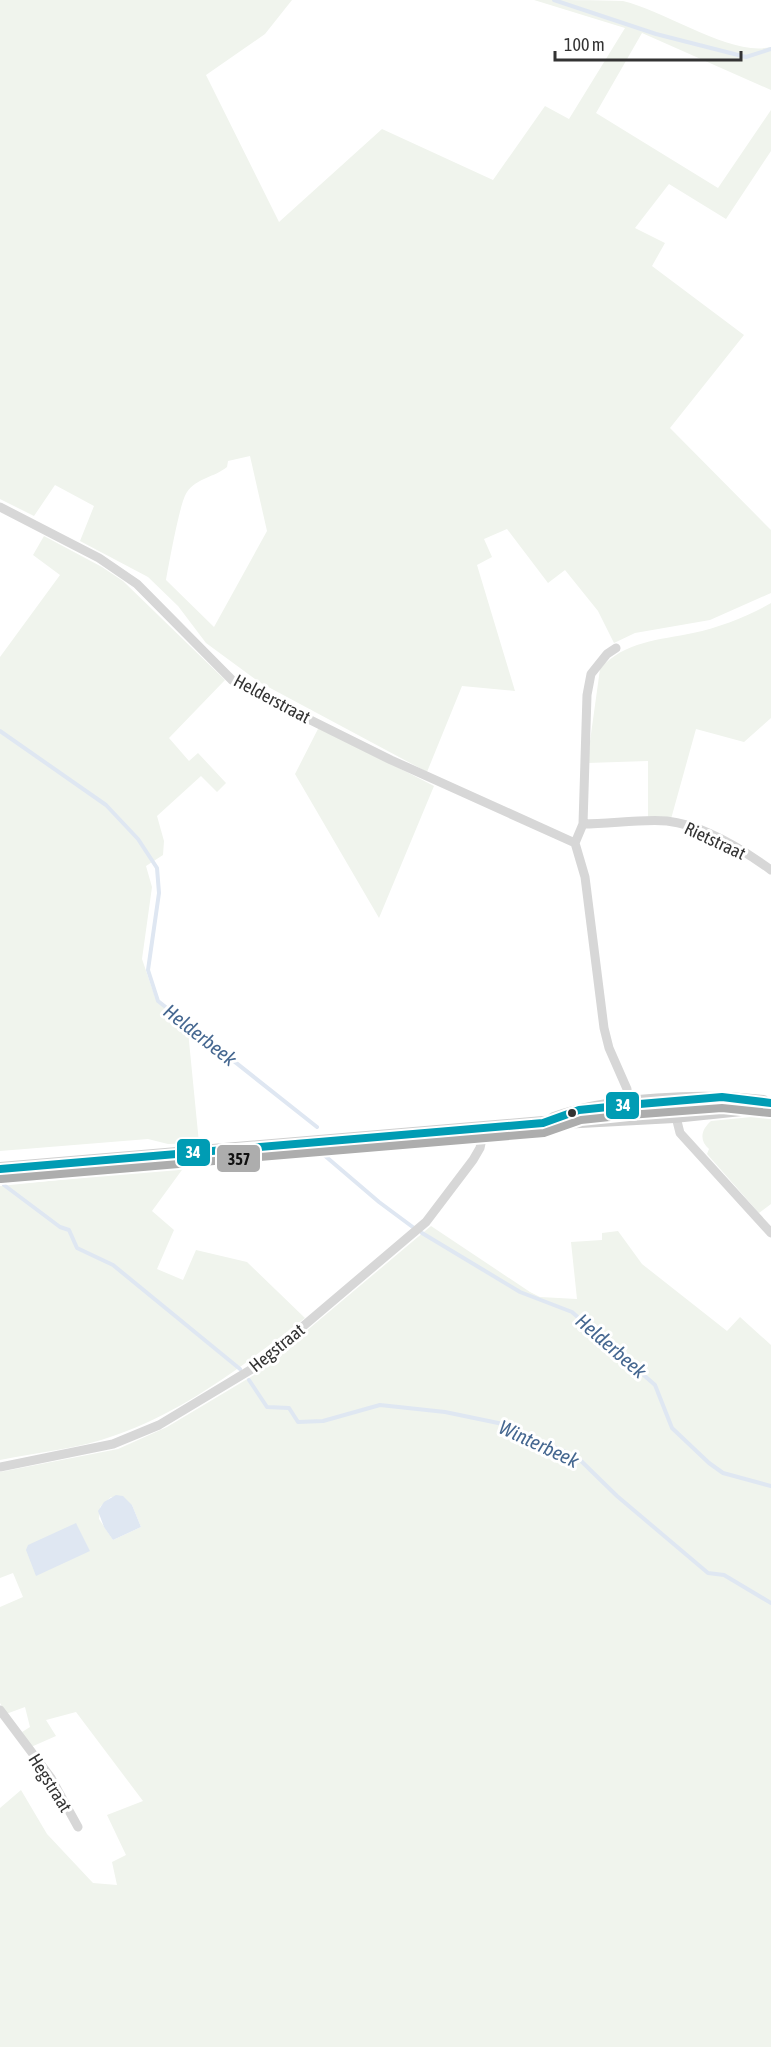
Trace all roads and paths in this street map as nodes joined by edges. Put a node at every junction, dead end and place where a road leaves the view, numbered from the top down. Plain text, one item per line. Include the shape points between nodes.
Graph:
1 (0, 507) edge
2 (616, 648) dead end
3 (583, 824) junction
4 (575, 843) junction
5 (771, 870) edge
6 (672, 1101) junction
7 (771, 1104) edge
8 (628, 1112) junction
9 (674, 1116) junction
10 (484, 1129) junction
11 (0, 1169) edge
12 (771, 1233) edge
13 (0, 1467) edge
14 (0, 1710) edge
15 (78, 1827) dead end

1 - 4 street, Helderstraat via 99,558 137,584 232,680 391,760
2 - 3 street via 591,674 587,695
3 - 4 street
3 - 5 street, Rietstraat via 680,824 726,842
4 - 8 street via 585,877 604,1028 627,1089
6 - 7 main road via 722,1097
6 - 8 main road
6 - 9 street
7 - 9 main road
8 - 9 main road
8 - 10 main road
9 - 12 street via 680,1133
10 - 11 main road
10 - 13 street, Hegstraat via 473,1160 426,1222 255,1366 159,1425 113,1444
14 - 15 street, Hegstraat via 51,1778

